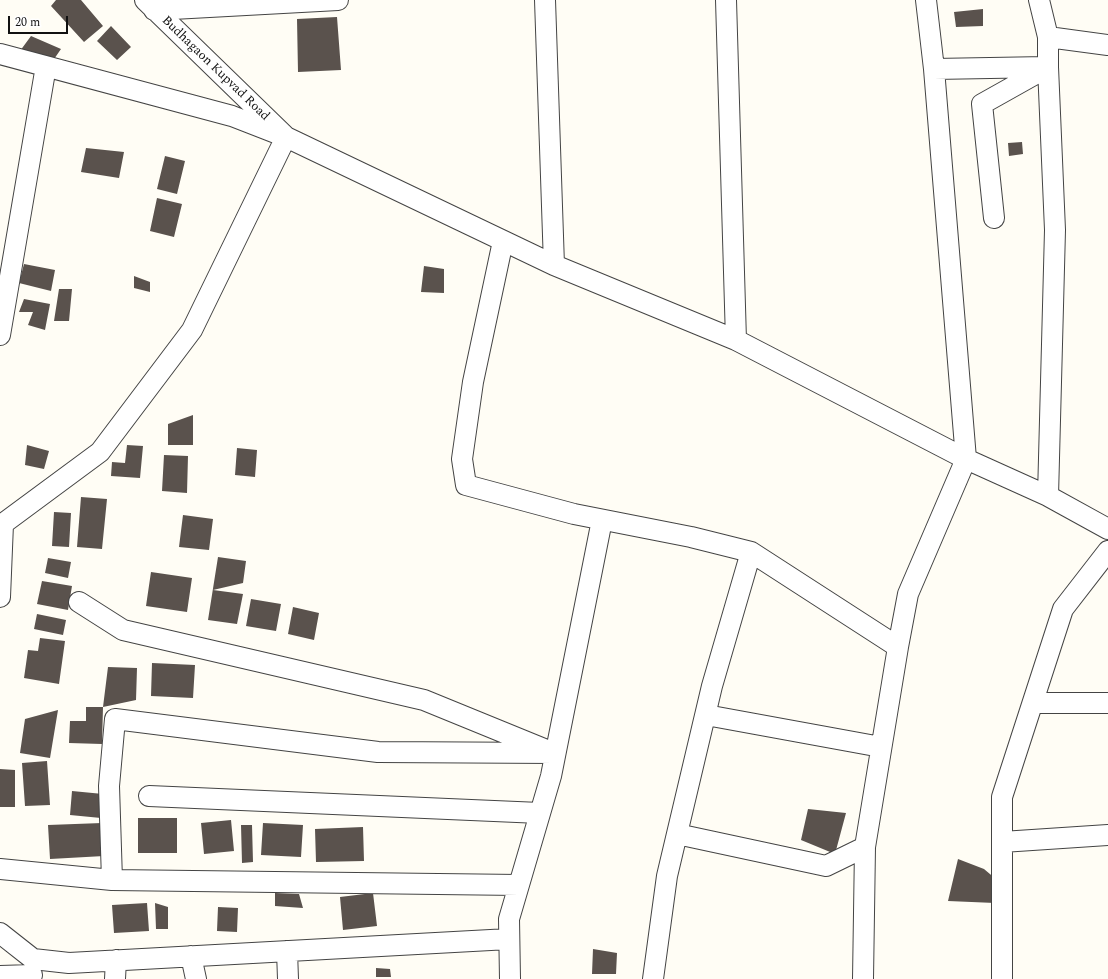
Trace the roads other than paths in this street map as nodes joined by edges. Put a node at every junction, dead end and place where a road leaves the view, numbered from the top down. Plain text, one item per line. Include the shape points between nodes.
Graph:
1 (338, 0) edge
2 (545, 0) edge
3 (726, 0) edge
4 (926, 0) edge
5 (1039, 0) edge
6 (150, 5) edge
7 (1048, 37) junction
8 (1108, 45) edge
9 (0, 54) edge
10 (46, 66) junction
11 (1048, 67) junction
12 (934, 69) junction
13 (286, 137) junction
14 (994, 218) dead end
15 (503, 241) junction
16 (554, 265) junction
17 (0, 335) edge
18 (736, 340) junction
19 (966, 459) junction
20 (1048, 496) junction
21 (602, 520) junction
22 (2, 525) edge
23 (1108, 529) edge
24 (1108, 551) edge
25 (751, 552) junction
26 (0, 597) edge
27 (79, 602) dead end
28 (898, 647) junction
29 (1032, 703) junction
30 (1108, 703) edge
31 (706, 715) junction
32 (881, 746) junction
33 (555, 753) junction
34 (149, 796) dead end
35 (540, 813) junction
36 (677, 834) junction
37 (1108, 835) edge
38 (1002, 842) junction
39 (865, 847) junction
40 (0, 869) edge
41 (112, 880) junction
42 (519, 885) junction
43 (0, 933) edge
44 (509, 938) junction
45 (287, 950) junction
46 (191, 956) junction
47 (116, 969) edge
48 (32, 971) edge
49 (0, 976) edge
50 (196, 979) edge
51 (288, 979) edge
52 (510, 979) edge
53 (653, 979) edge
54 (863, 979) edge
55 (1002, 979) edge

1 - 6 street
2 - 16 street
3 - 18 street
4 - 12 street
5 - 7 street
6 - 13 street, Budhagaon Kupvad Road
7 - 8 street
7 - 11 street
9 - 10 street
10 - 13 street via 232,116
10 - 17 street
11 - 12 street
11 - 14 street via 982,104
11 - 20 street via 1055,230
12 - 19 street
13 - 15 street
13 - 22 street via 192,330 100,452
15 - 16 street
15 - 21 street via 473,382 462,459 466,485
16 - 18 street
18 - 19 street
19 - 20 street
19 - 28 street via 908,594
20 - 23 street
21 - 25 street via 691,537
21 - 33 street
22 - 26 street
24 - 29 street via 1063,609
25 - 28 street
25 - 31 street
27 - 33 street via 123,630 424,700
28 - 32 street
29 - 30 street
29 - 38 street via 1002,797
31 - 32 street
31 - 36 street
32 - 39 street
33 - 35 street
33 - 41 street via 378,752 114,719 109,786
34 - 35 street
35 - 42 street
36 - 39 street via 826,866
36 - 53 street via 667,876
37 - 38 street
38 - 55 street
39 - 54 street
40 - 41 street
41 - 42 street
42 - 44 street via 509,920
43 - 48 street
44 - 45 street
44 - 52 street
45 - 46 street
45 - 51 street
46 - 47 street
46 - 50 street
47 - 48 street via 69,963
48 - 49 street

